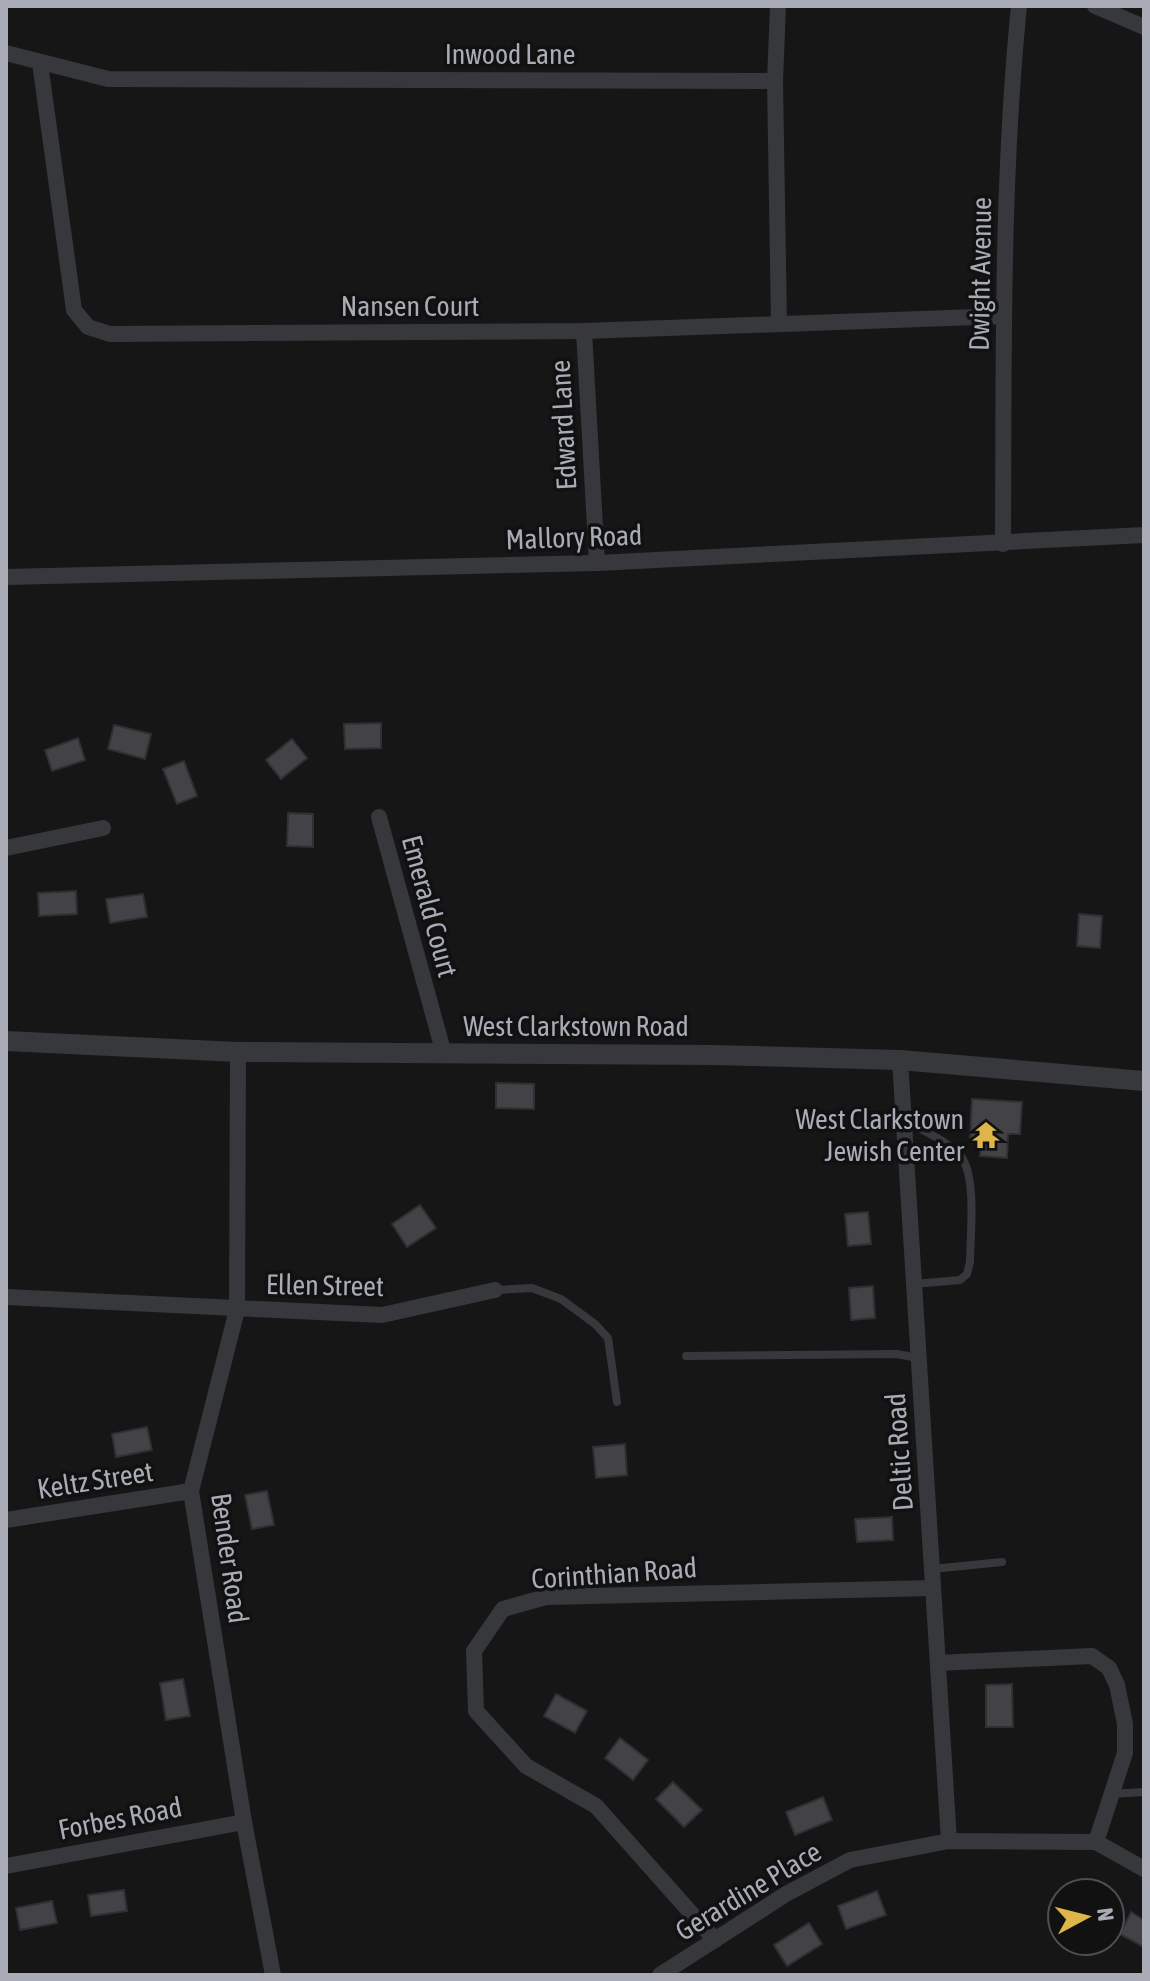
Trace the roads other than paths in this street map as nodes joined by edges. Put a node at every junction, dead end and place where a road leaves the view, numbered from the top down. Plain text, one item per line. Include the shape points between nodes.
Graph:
1 (778, 6) edge
2 (1019, 6) edge
3 (1095, 6) edge
4 (1144, 27) edge
5 (6, 53) edge
6 (40, 63) junction
7 (775, 81) junction
8 (1004, 316) junction
9 (779, 323) junction
10 (584, 331) junction
11 (1144, 535) edge
12 (1003, 544) junction
13 (597, 563) junction
14 (6, 577) edge
15 (379, 817) dead end
16 (103, 828) dead end
17 (6, 848) edge
18 (6, 1041) edge
19 (238, 1052) junction
20 (444, 1054) junction
21 (900, 1060) junction
22 (1144, 1081) edge
23 (904, 1120) junction
24 (914, 1284) junction
25 (495, 1290) joint
26 (6, 1297) edge
27 (237, 1310) junction
28 (686, 1356) dead end
29 (919, 1359) junction
30 (617, 1402) dead end
31 (191, 1491) junction
32 (6, 1520) edge
33 (1002, 1562) dead end
34 (932, 1569) junction
35 (933, 1588) junction
36 (938, 1663) junction
37 (1144, 1792) edge
38 (1110, 1794) junction
39 (244, 1822) junction
40 (949, 1841) junction
41 (1096, 1842) junction
42 (6, 1866) edge
43 (1144, 1869) edge
44 (715, 1940) junction
45 (273, 1975) edge
46 (660, 1975) edge

1 - 7 street
2 - 8 street, Dwight Avenue
3 - 4 street
5 - 6 street, Inwood Lane
6 - 7 street, Inwood Lane via 108,79
6 - 10 street, Nansen Court via 74,310 88,327 110,334
7 - 9 street
8 - 9 street, Nansen Court
8 - 12 street, Dwight Avenue
9 - 10 street, Nansen Court
10 - 13 street, Edward Lane
11 - 12 street, Mallory Road
12 - 13 street, Mallory Road
13 - 14 street, Mallory Road
15 - 20 street, Emerald Court
16 - 17 street
18 - 19 street, West Clarkstown Road
19 - 20 street, West Clarkstown Road
19 - 27 street, Bender Road
20 - 21 street, West Clarkstown Road
21 - 22 street, West Clarkstown Road
21 - 23 street, Deltic Road
23 - 24 street, Deltic Road
23 - 24 lane via 960,1154 970,1187 967,1274 960,1280
24 - 29 street, Deltic Road
25 - 27 street, Ellen Street via 382,1315
25 - 30 lane, Ellen Street via 532,1288 561,1299 595,1324 608,1338
26 - 27 street, Ellen Street
27 - 31 street, Bender Road
28 - 29 lane via 897,1354
29 - 34 street, Deltic Road
31 - 32 street, Keltz Street
31 - 39 street, Bender Road
33 - 34 lane
34 - 35 street, Deltic Road
35 - 36 street, Deltic Road
35 - 44 street, Corinthian Road via 546,1597 503,1609 474,1651 476,1711 526,1766 596,1806
36 - 38 street via 1092,1656 1109,1668 1125,1724 1125,1753
36 - 40 street, Deltic Road
37 - 38 lane
38 - 41 street
39 - 42 street, Forbes Road
39 - 45 street, Bender Road
40 - 41 street, Gerardine Place
40 - 44 street, Gerardine Place via 850,1860
41 - 43 street, Gerardine Place
44 - 46 street, Gerardine Place

